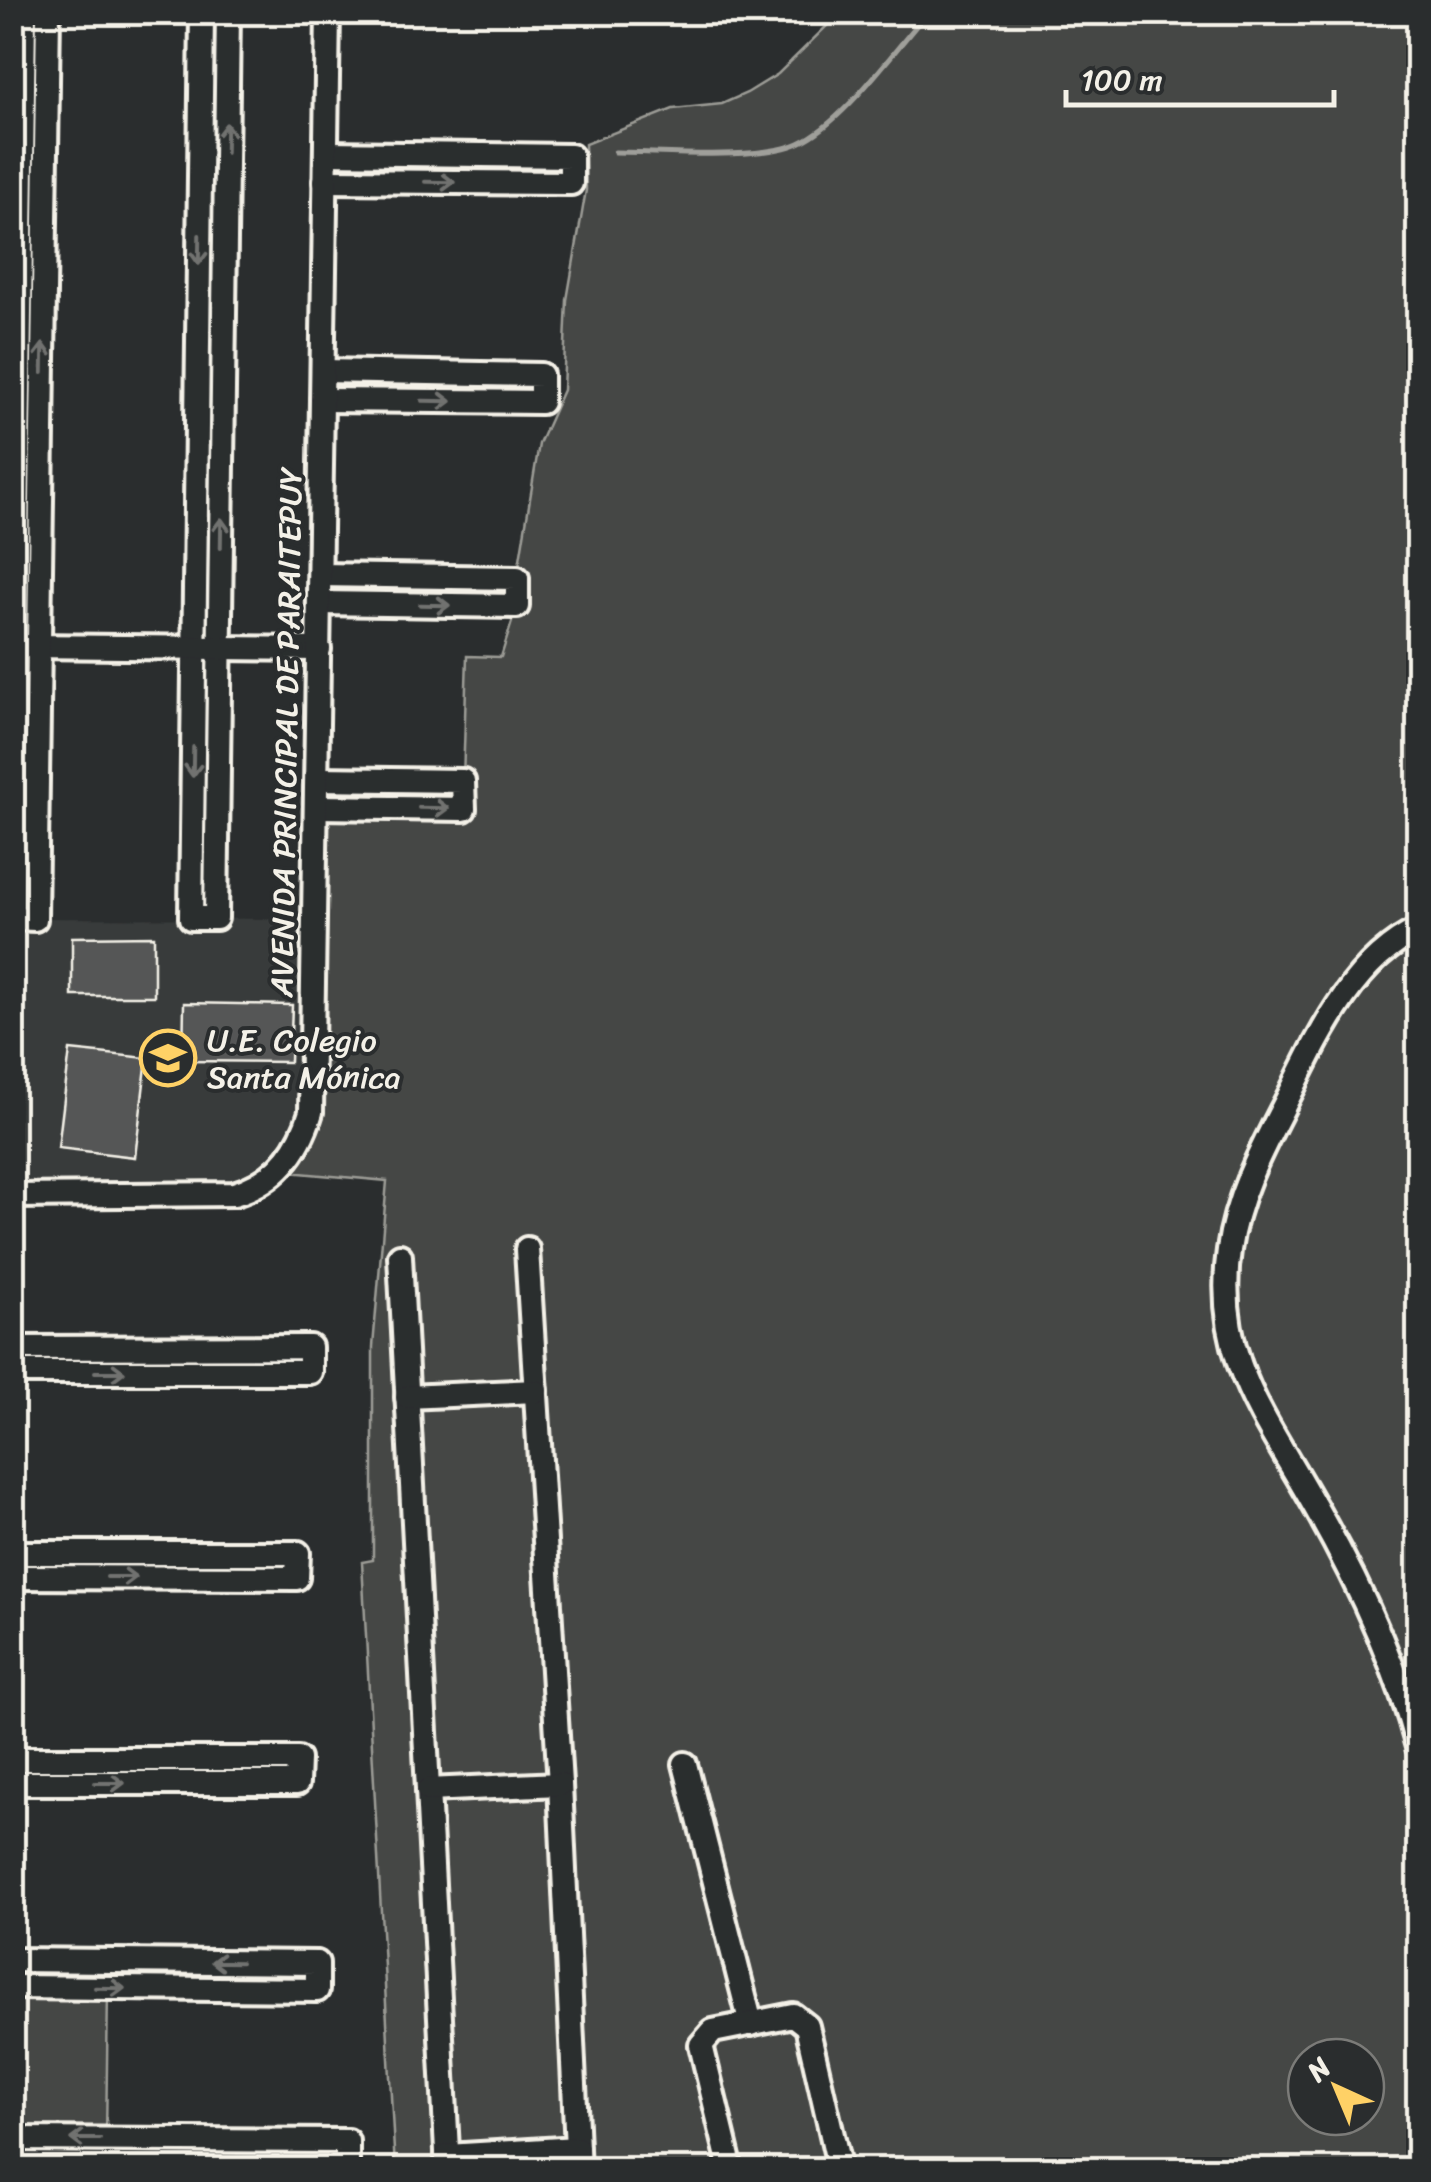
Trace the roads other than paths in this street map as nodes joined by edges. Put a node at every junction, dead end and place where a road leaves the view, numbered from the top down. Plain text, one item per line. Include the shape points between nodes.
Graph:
1 (24, 12) edge
2 (48, 12) edge
3 (202, 12) edge
4 (228, 12) edge
5 (328, 12) edge
6 (326, 153) junction
7 (226, 180) junction
8 (33, 181) junction
9 (200, 181) junction
10 (325, 181) junction
11 (322, 371) junction
12 (322, 400) junction
13 (320, 575) junction
14 (320, 604) junction
15 (22, 646) edge
16 (194, 647) junction
17 (220, 648) junction
18 (319, 648) junction
19 (318, 779) junction
20 (318, 807) junction
21 (12, 916) edge
22 (1418, 930) edge
23 (12, 1196) edge
24 (527, 1250) dead end
25 (400, 1256) dead end
26 (12, 1348) edge
27 (12, 1372) edge
28 (536, 1391) junction
29 (407, 1397) junction
30 (12, 1553) edge
31 (12, 1577) edge
32 (1418, 1747) edge
33 (12, 1759) edge
34 (686, 1764) dead end
35 (12, 1783) edge
36 (560, 1784) junction
37 (428, 1790) junction
38 (12, 1960) edge
39 (12, 1988) edge
40 (751, 2024) junction
41 (12, 2139) edge
42 (578, 2159) edge
43 (448, 2163) edge
44 (12, 2164) edge
45 (731, 2170) edge
46 (840, 2170) edge

1 - 8 street
2 - 8 street
3 - 9 street
7 -> 4 street
5 - 6 street, AVENIDA PRINCIPAL DE PARAITEPUY
6 - 10 street, AVENIDA PRINCIPAL DE PARAITEPUY
10 -> 6 street via 571,184 571,156
7 - 9 street
17 -> 7 street
8 - 15 street
9 -> 16 street
10 - 11 street, AVENIDA PRINCIPAL DE PARAITEPUY
11 - 12 street, AVENIDA PRINCIPAL DE PARAITEPUY
12 -> 11 street via 541,402 541,375
12 - 13 street, AVENIDA PRINCIPAL DE PARAITEPUY
13 - 14 street, AVENIDA PRINCIPAL DE PARAITEPUY
14 -> 13 street via 517,606 517,578
14 - 18 street, AVENIDA PRINCIPAL DE PARAITEPUY
15 - 16 street
15 - 21 street
16 - 17 street
16 -> 17 street via 191,918 216,918
17 - 18 street
18 - 19 street, AVENIDA PRINCIPAL DE PARAITEPUY
19 - 20 street, AVENIDA PRINCIPAL DE PARAITEPUY
20 -> 19 street via 464,808 463,781
20 - 23 street, AVENIDA PRINCIPAL DE PARAITEPUY via 314,1095 289,1159 250,1190 224,1196
22 - 32 street via 1360,977 1306,1060 1237,1209 1226,1287 1239,1371 1388,1647
24 - 28 street
25 - 29 street
27 -> 26 street via 310,1372 310,1348
28 - 29 street
28 - 36 street
29 - 37 street
31 -> 30 street via 297,1578 298,1553
35 -> 33 street via 298,1783 298,1759
34 - 40 street
36 - 37 street
36 - 42 street
37 - 43 street
39 -> 38 street via 317,1990 317,1963
40 - 45 street via 713,2031 700,2046
40 - 46 street via 793,2015 804,2020
44 -> 41 street via 347,2167 346,2141
42 - 43 street

